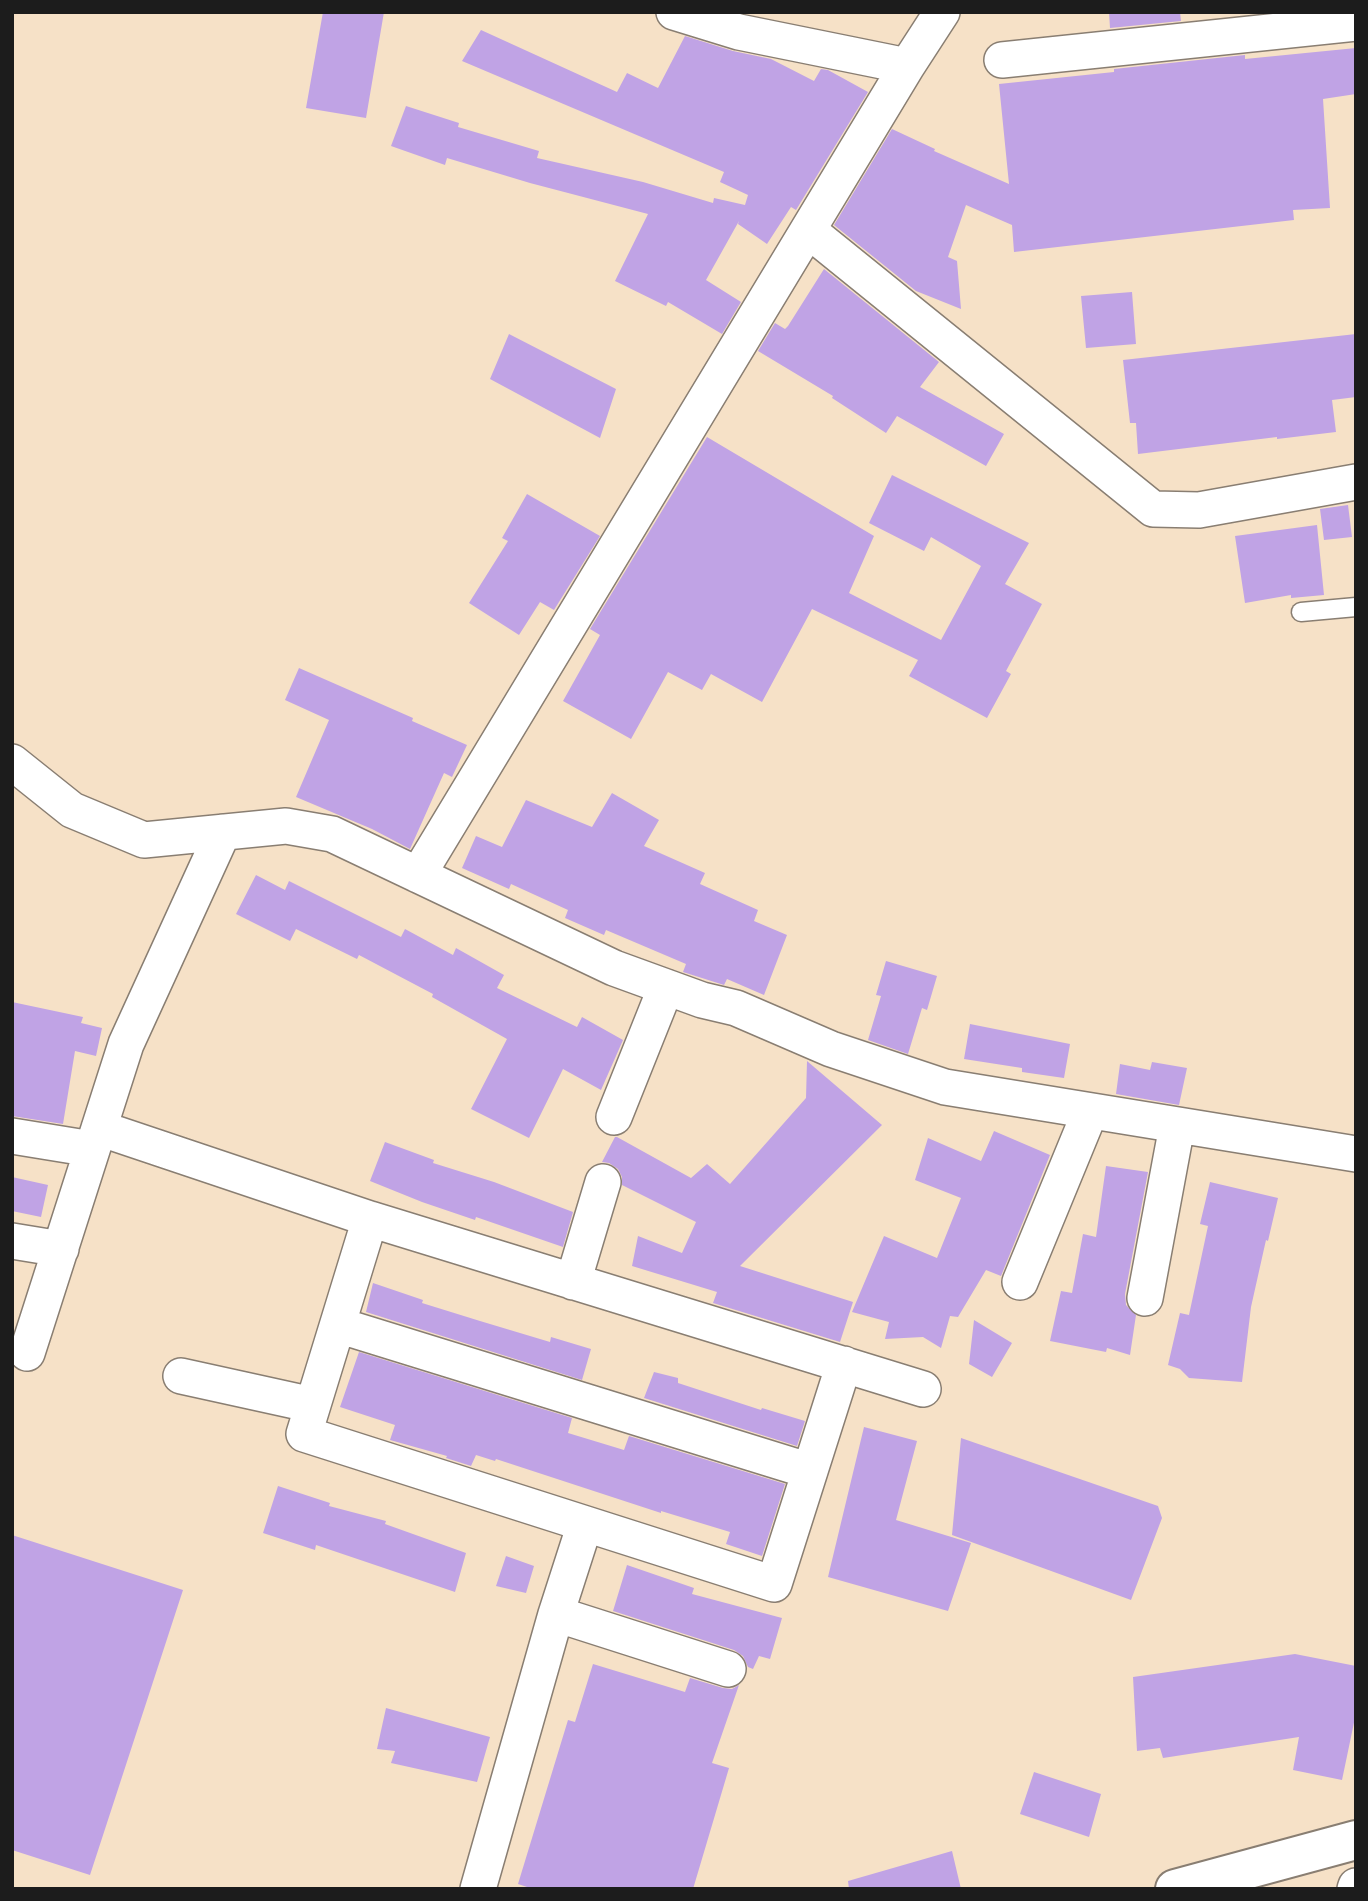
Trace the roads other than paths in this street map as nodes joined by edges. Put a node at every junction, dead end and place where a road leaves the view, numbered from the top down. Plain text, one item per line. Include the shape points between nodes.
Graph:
1 (674, 12) edge
2 (942, 12) edge
3 (1356, 23) edge
4 (1002, 60) dead end
5 (907, 66) junction
6 (808, 230) junction
7 (1356, 482) edge
8 (1356, 607) edge
9 (1301, 612) dead end
10 (12, 762) edge
11 (223, 832) junction
12 (418, 875) junction
13 (666, 987) junction
14 (1090, 1112) junction
15 (614, 1117) dead end
16 (1177, 1126) junction
17 (12, 1136) edge
18 (96, 1138) junction
19 (1356, 1154) edge
20 (603, 1182) dead end
21 (370, 1219) junction
22 (12, 1241) edge
23 (61, 1248) junction
24 (573, 1282) junction
25 (1020, 1282) dead end
26 (1145, 1297) dead end
27 (338, 1325) junction
28 (27, 1353) dead end
29 (844, 1364) junction
30 (181, 1376) dead end
31 (923, 1389) dead end
32 (313, 1405) junction
33 (810, 1471) junction
34 (585, 1524) junction
35 (556, 1614) junction
36 (728, 1669) dead end
37 (1356, 1840) edge
38 (478, 1889) edge
39 (1175, 1889) edge

1 - 5 street via 739,32
2 - 5 street
3 - 4 street
5 - 6 street
6 - 7 street via 1153,509 1199,510
6 - 12 street
8 - 9 lane
10 - 11 street via 72,810 144,840
11 - 12 street via 286,826 332,834
11 - 18 street via 126,1044
12 - 13 street via 614,968
13 - 14 street via 736,1008 831,1049 945,1087
13 - 15 street
14 - 16 street
14 - 25 street
16 - 19 street
16 - 26 street
17 - 18 street
18 - 21 street
18 - 23 street
20 - 24 street
21 - 24 street
21 - 27 street
22 - 23 street
23 - 28 street
24 - 29 street
27 - 32 street
27 - 33 street
29 - 31 street
29 - 33 street
30 - 32 street
32 - 34 street via 304,1434
33 - 34 street via 774,1584
34 - 35 street
35 - 36 street
35 - 38 street
37 - 39 street

